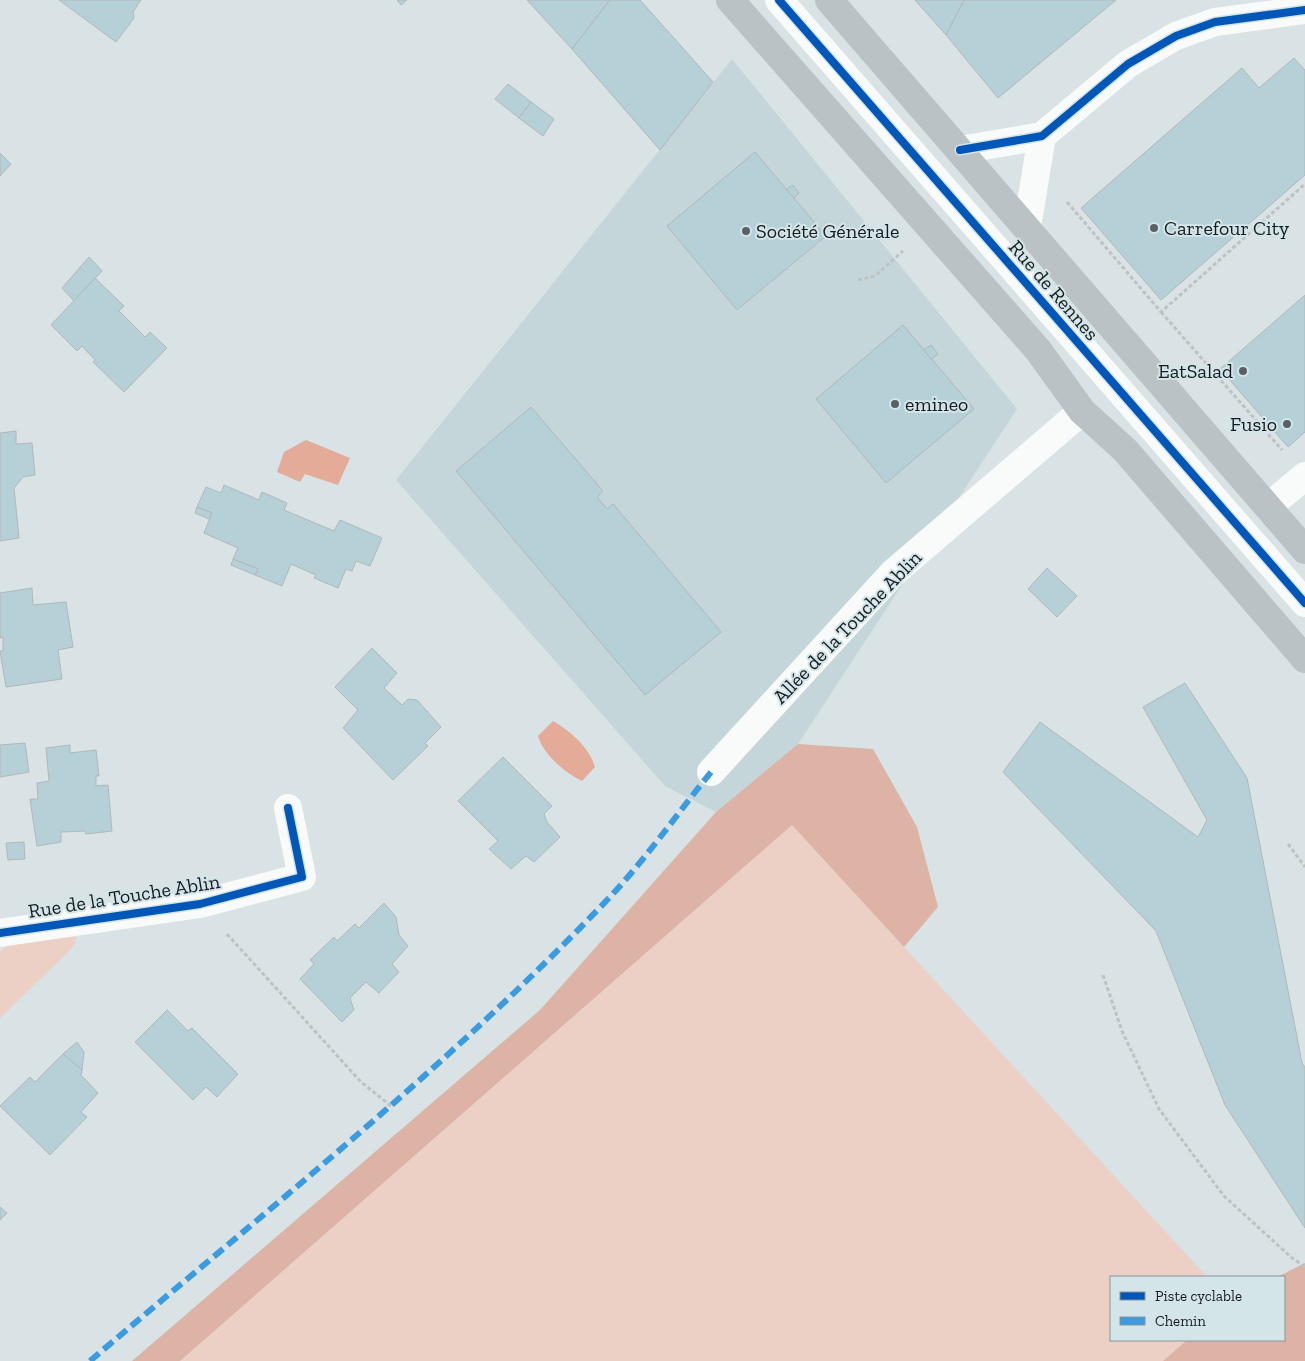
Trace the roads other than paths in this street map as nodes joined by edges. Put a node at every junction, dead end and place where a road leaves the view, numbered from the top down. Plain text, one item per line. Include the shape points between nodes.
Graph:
1 (730, 0) edge
2 (779, 0) edge
3 (829, 0) edge
4 (1305, 10) edge
5 (1042, 136) junction
6 (960, 150) junction
7 (1027, 227) junction
8 (1082, 412) junction
9 (1305, 476) edge
10 (1268, 507) junction
11 (1305, 550) edge
12 (1305, 603) edge
13 (1305, 659) edge
14 (712, 772) dead end
15 (288, 808) dead end
16 (0, 933) edge

1 - 8 main road via 1038,350
2 - 12 street, Rue de Rennes
3 - 6 main road, Rue de Rennes
4 - 5 street via 1215,22 1176,36 1128,64
5 - 6 street
5 - 7 street
6 - 7 main road, Rue de Rennes
7 - 10 main road, Rue de Rennes
8 - 13 main road via 1125,450
8 - 14 street, Allée de la Touche Ablin via 893,573
9 - 10 street
10 - 11 main road, Rue de Rennes
15 - 16 street, Rue de la Touche Ablin via 302,877 200,904

